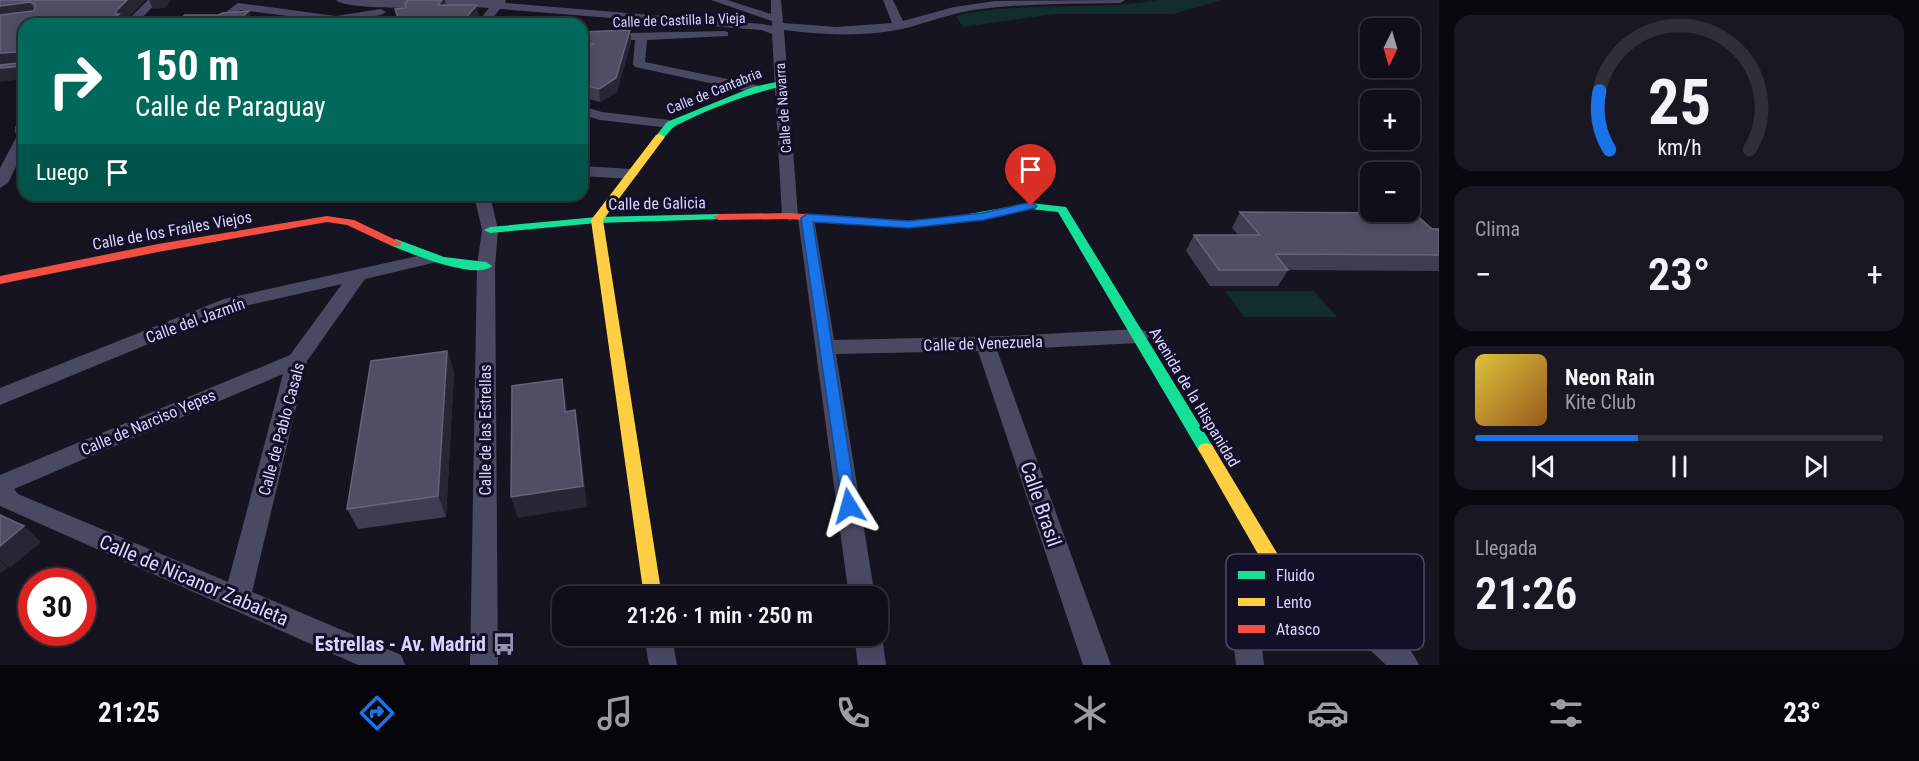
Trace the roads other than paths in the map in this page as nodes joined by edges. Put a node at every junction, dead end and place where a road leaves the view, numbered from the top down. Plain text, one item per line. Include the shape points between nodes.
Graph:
1 (154, 0) edge
2 (341, 0) edge
3 (716, 0) edge
4 (776, 0) edge
5 (888, 0) edge
6 (1078, 0) edge
7 (1120, 0) edge
8 (499, 3) edge
9 (950, 5) edge
10 (389, 8) edge
11 (136, 18) edge
12 (223, 18) edge
13 (328, 18) edge
14 (341, 18) edge
15 (487, 18) edge
16 (778, 26) junction
17 (899, 26) junction
18 (727, 29) junction
19 (588, 38) edge
20 (641, 38) junction
21 (781, 84) junction
22 (756, 89) junction
23 (588, 112) edge
24 (670, 124) junction
25 (18, 148) edge
26 (588, 171) edge
27 (631, 174) junction
28 (0, 183) edge
29 (483, 201) edge
30 (1062, 208) joint
31 (798, 217) junction
32 (597, 220) junction
33 (490, 230) junction
34 (431, 258) junction
35 (486, 266) junction
36 (358, 275) junction
37 (0, 280) edge
38 (1140, 336) junction
39 (985, 343) junction
40 (825, 347) junction
41 (297, 360) junction
42 (0, 397) edge
43 (0, 485) edge
44 (0, 490) edge
45 (1268, 554) edge
46 (650, 586) edge
47 (860, 586) edge
48 (237, 599) junction
49 (660, 646) edge
50 (869, 646) edge
51 (1248, 650) edge
52 (1391, 650) edge
53 (392, 665) edge
54 (484, 665) edge
55 (663, 665) edge
56 (872, 665) edge
57 (1096, 665) edge
58 (1250, 665) edge
59 (1405, 665) edge

1 - 11 street
2 - 10 street
3 - 16 street
4 - 16 street, Calle de Navarra
5 - 17 street
6 - 7 street
6 - 9 street
8 - 10 street
8 - 15 street
8 - 18 street
9 - 17 street
10 - 14 street
12 - 13 street via 238,6
16 - 17 street via 862,32
16 - 18 street, Calle de Castilla la Vieja
16 - 21 street, Calle de Navarra
18 - 20 street, Calle de Castilla la Vieja
19 - 20 street, Calle de Castilla la Vieja
20 - 22 street via 639,64
21 - 22 street, Calle de Cantabria
21 - 31 street, Calle de Navarra
22 - 24 street, Calle de Cantabria
23 - 24 street
24 - 27 street, Calle de Cantabria
25 - 28 street
26 - 27 street
27 - 32 street, Calle de Cantabria
29 - 33 street, Calle de las Estrellas
30 - 31 street, Calle de Galicia via 1031,206 909,225
30 - 38 street, Avenida de la Hispanidad
31 - 32 street, Calle de Galicia
31 - 40 street, Calle de Navarra
32 - 33 street, Calle de Galicia
32 - 46 street
33 - 35 street, Calle de las Estrellas
34 - 35 street, Calle de los Frailes Viejos via 457,266
34 - 36 street, Calle del Jazmín
34 - 37 street, Calle de los Frailes Viejos via 350,222 327,219
35 - 54 street, Calle de las Estrellas
36 - 41 street, Calle de Pablo Casals
36 - 42 street, Calle del Jazmín via 231,303
38 - 39 street, Calle de Venezuela
38 - 45 street, Avenida de la Hispanidad
39 - 40 street, Calle de Venezuela
39 - 57 street, Calle Brasil
40 - 47 street, Calle de Navarra
41 - 43 street, Calle de Narciso Yepes
41 - 48 street, Calle de Pablo Casals
44 - 48 street, Calle de Nicanor Zabaleta via 10,501
48 - 53 street, Calle de Nicanor Zabaleta
49 - 55 street
50 - 56 street
51 - 58 street
52 - 59 street

